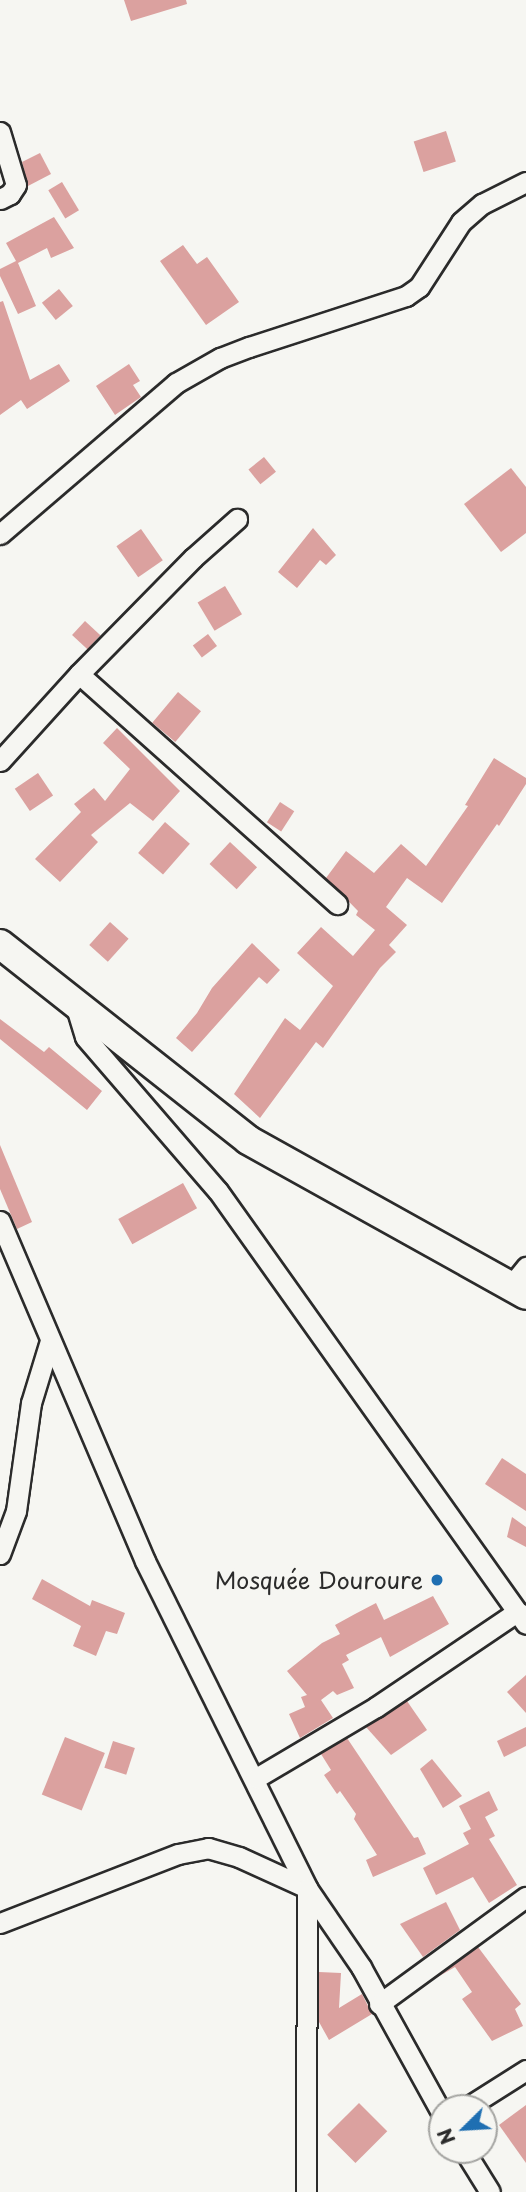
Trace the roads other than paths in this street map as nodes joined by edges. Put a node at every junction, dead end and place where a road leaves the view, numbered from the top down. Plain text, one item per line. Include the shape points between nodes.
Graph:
1 (0, 132) edge
2 (526, 181) edge
3 (0, 199) edge
4 (237, 519) dead end
5 (0, 534) edge
6 (79, 674) junction
7 (0, 761) edge
8 (337, 904) dead end
9 (0, 944) edge
10 (75, 1004) junction
11 (0, 1222) edge
12 (521, 1283) edge
13 (50, 1341) junction
14 (0, 1554) edge
15 (523, 1617) edge
16 (256, 1778) junction
17 (307, 1888) junction
18 (526, 1898) edge
19 (0, 1923) edge
20 (379, 2004) junction
21 (526, 2070) edge
22 (431, 2094) edge
23 (488, 2094) edge
24 (473, 2164) edge
25 (306, 2192) edge
26 (490, 2192) edge

1 - 3 street via 16,185
2 - 5 street via 482,204 461,222 419,287 406,296 249,347 176,383
4 - 6 street
6 - 7 street
6 - 8 street
9 - 10 street
10 - 12 street via 248,1140
10 - 15 street via 85,1037 218,1191
11 - 13 street
13 - 14 street via 32,1403 16,1511
13 - 16 street via 145,1561
15 - 16 street
16 - 17 street
17 - 19 street via 208,1847 178,1854
17 - 20 street via 361,1967
17 - 25 street
18 - 20 street
20 - 22 street
21 - 23 street
24 - 26 street

